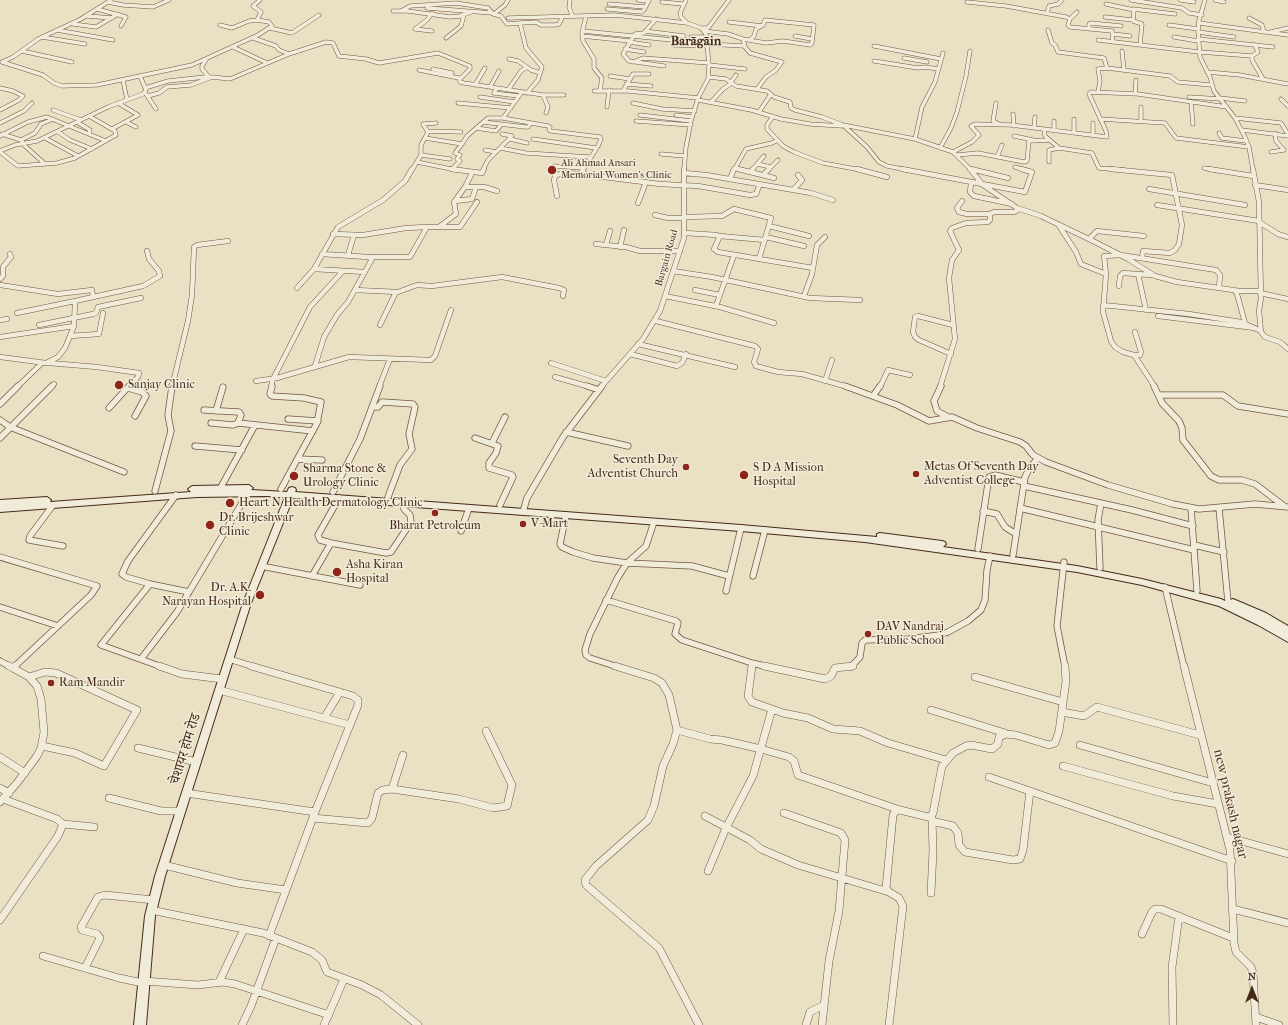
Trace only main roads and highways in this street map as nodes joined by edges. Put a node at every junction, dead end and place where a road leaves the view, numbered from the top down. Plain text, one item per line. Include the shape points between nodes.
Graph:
1 (291, 492) junction
2 (336, 495) junction
3 (0, 503) edge
4 (0, 509) edge
5 (524, 509) junction
6 (1063, 565) junction
7 (1288, 630) edge
8 (1288, 638) edge
9 (140, 1025) edge

1 - 2 main road
1 - 3 main road via 281,489 221,487
1 - 4 main road via 176,495
1 - 9 main road, चेशायर होम रोड via 261,566 222,679 151,910
2 - 5 main road via 468,508
2 - 5 main road via 500,505
5 - 6 main road via 566,515 865,539
5 - 6 main road via 866,534 978,549
6 - 7 main road via 1100,568 1142,576 1197,591 1263,616
6 - 8 main road via 1165,587 1221,603

